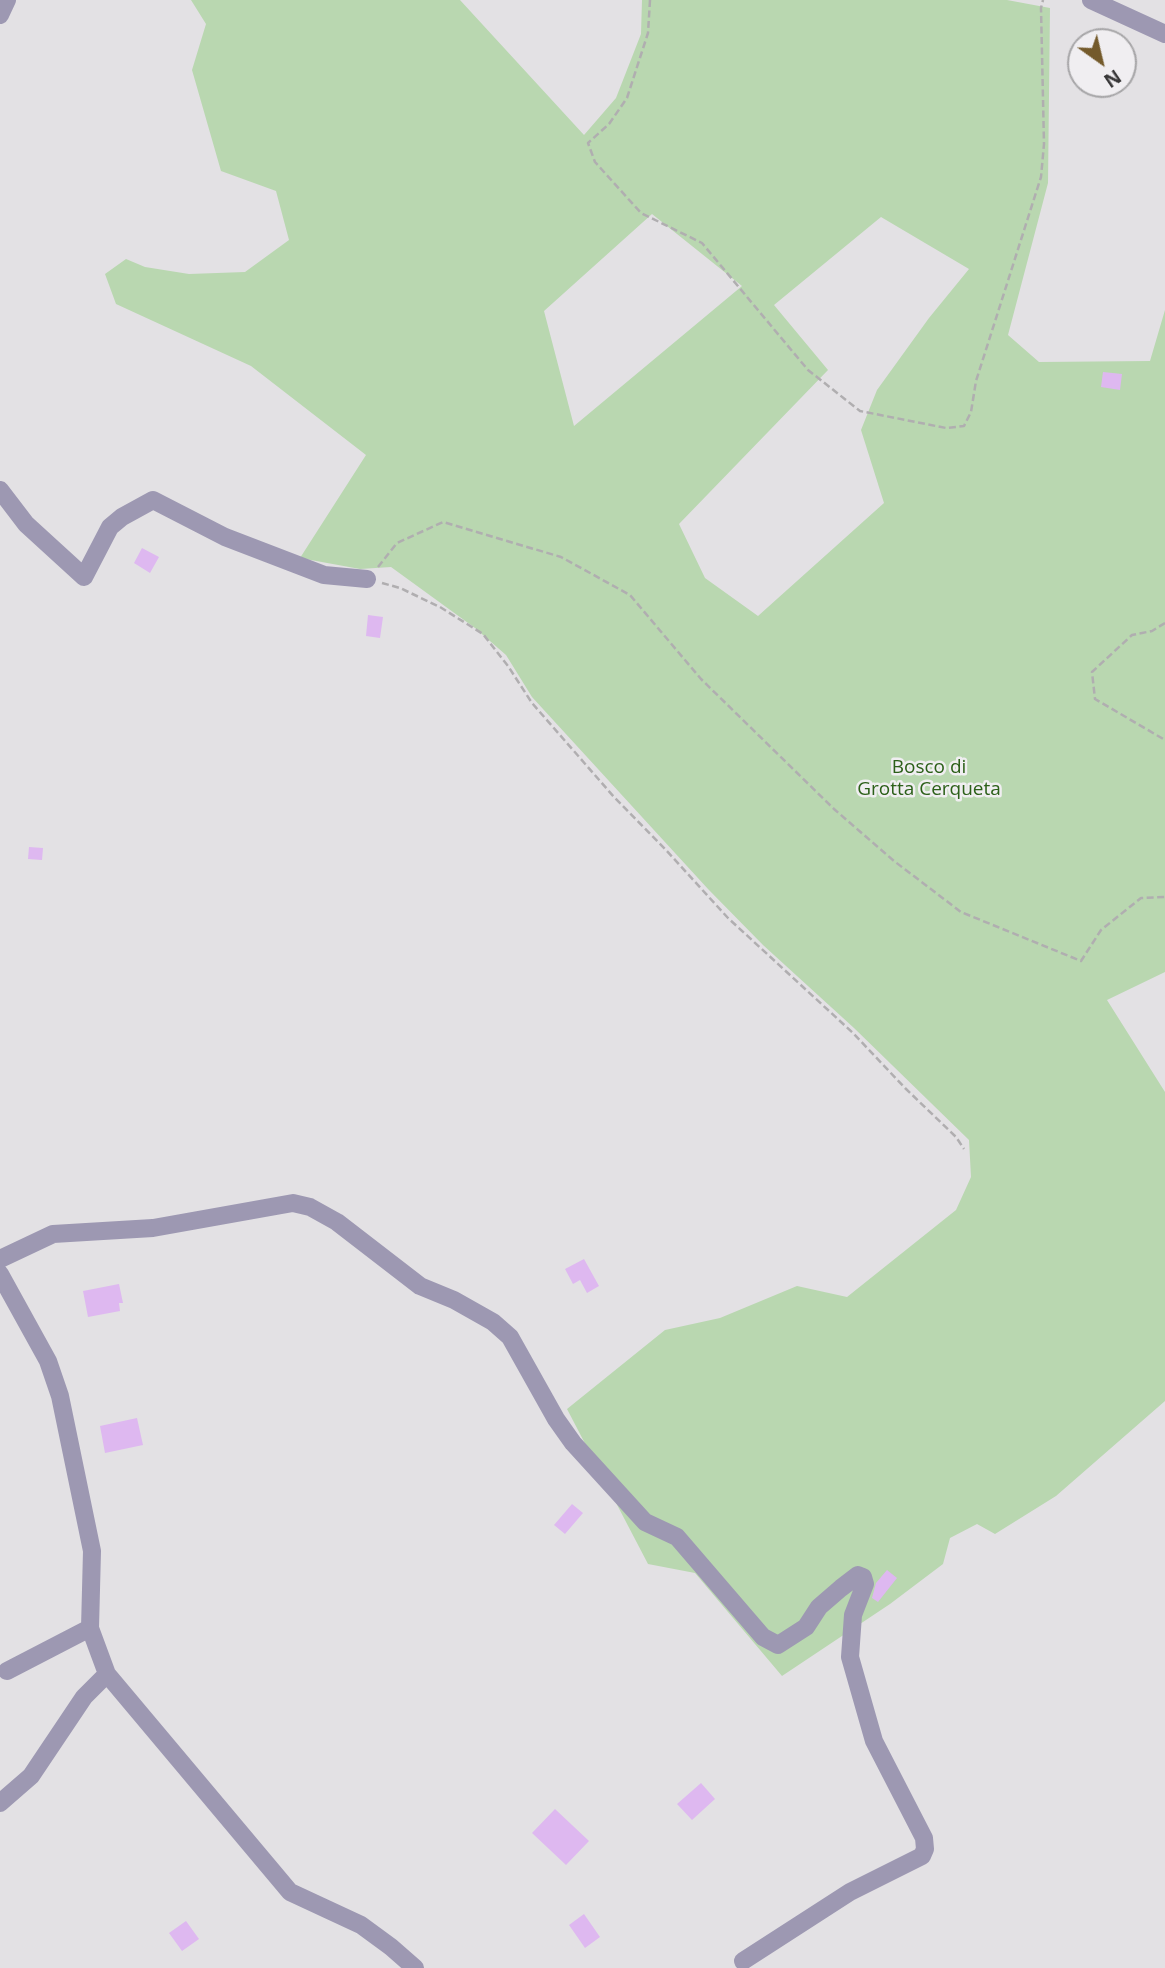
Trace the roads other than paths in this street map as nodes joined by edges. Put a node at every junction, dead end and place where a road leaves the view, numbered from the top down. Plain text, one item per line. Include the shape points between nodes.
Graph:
1 (6, 0) edge
2 (1091, 0) edge
3 (0, 15) edge
4 (1165, 34) edge
5 (0, 490) edge
6 (368, 579) road end
7 (0, 1259) edge
8 (0, 1274) edge
9 (90, 1628) junction
10 (7, 1671) dead end
11 (107, 1674) junction
12 (0, 1803) edge
13 (743, 1961) dead end
14 (415, 1968) edge

1 - 3 street
2 - 4 street
5 - 6 street via 26,524 84,577 110,527 153,500 225,537 324,575
7 - 13 street via 53,1234 153,1228 293,1203 310,1207 337,1222 419,1286 454,1300 510,1337 573,1443 645,1522 677,1537 763,1637 778,1645 806,1627 819,1607 841,1588 858,1575 863,1577 865,1584 853,1615 850,1657 874,1741 925,1849 922,1856 850,1892
8 - 9 street via 48,1361 60,1396 92,1551
9 - 10 street
9 - 11 street
11 - 12 street via 84,1697 31,1776
11 - 14 street via 290,1892 361,1925

